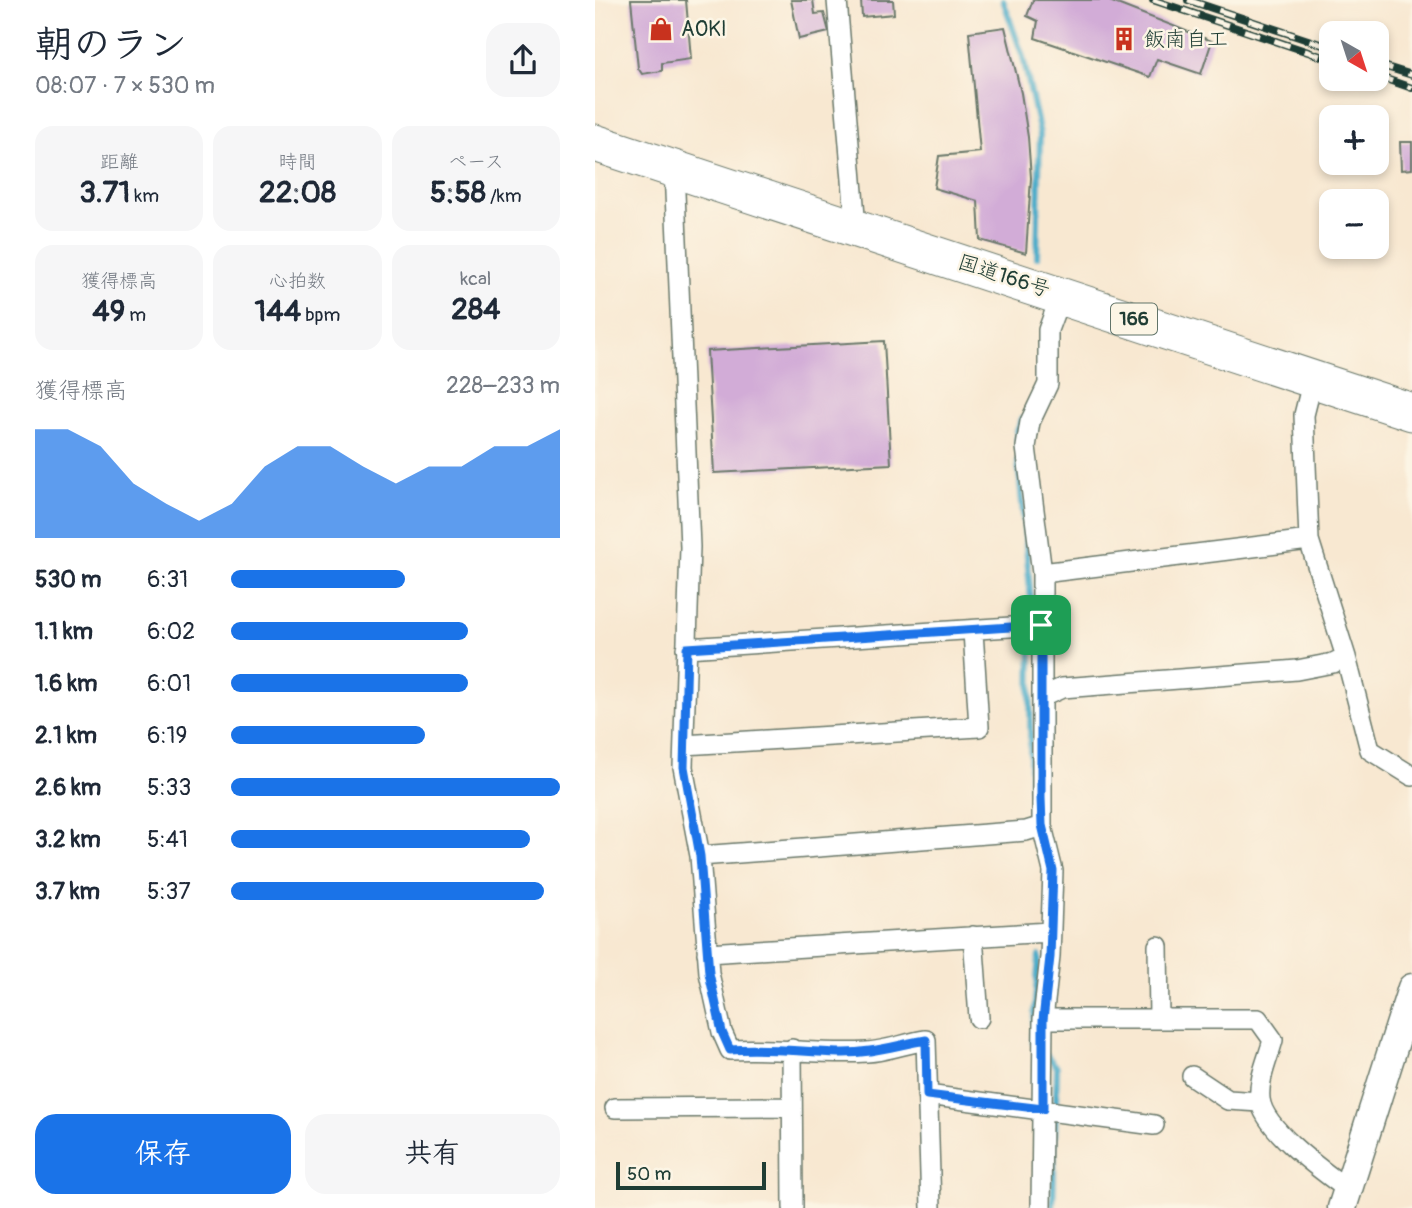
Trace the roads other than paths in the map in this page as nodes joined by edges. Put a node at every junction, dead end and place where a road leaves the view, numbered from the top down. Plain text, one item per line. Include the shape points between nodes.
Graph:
1 (837, 0) edge
2 (595, 143) edge
3 (674, 169) junction
4 (856, 228) junction
5 (1061, 295) junction
6 (1313, 379) junction
7 (1412, 412) edge
8 (1309, 540) junction
9 (1042, 573) junction
10 (1032, 626) junction
11 (972, 631) junction
12 (687, 648) junction
13 (1346, 657) junction
14 (1042, 696) junction
15 (684, 745) junction
16 (1412, 776) edge
17 (1042, 825) junction
18 (700, 856) junction
19 (1049, 932) junction
20 (973, 936) junction
21 (1158, 946) dead end
22 (707, 953) junction
23 (1412, 988) edge
24 (979, 1018) dead end
25 (1159, 1019) junction
26 (1043, 1020) junction
27 (792, 1049) junction
28 (1192, 1076) dead end
29 (927, 1095) junction
30 (1260, 1102) junction
31 (792, 1107) junction
32 (615, 1108) dead end
33 (1052, 1110) junction
34 (1154, 1125) dead end
35 (1345, 1198) edge
36 (793, 1208) edge
37 (931, 1208) edge
38 (1041, 1208) edge

1 - 4 street
2 - 3 highway, 国道166号 / 166
3 - 4 highway, 国道166号 / 166
3 - 12 street via 690,547
4 - 5 highway, 国道166号 / 166
5 - 6 highway, 国道166号 / 166
5 - 9 street via 1048,330 1048,384 1030,422 1026,447
6 - 7 highway, 国道166号 / 166
6 - 8 street via 1304,415
8 - 9 street
8 - 13 street
9 - 10 street
10 - 11 street
10 - 14 street
11 - 12 street
11 - 15 street via 979,727
12 - 15 street
13 - 14 street via 1297,670 1062,688
13 - 16 street via 1370,750
14 - 17 street
15 - 18 street
17 - 18 street via 1026,831
17 - 19 street via 1053,871
18 - 22 street
19 - 20 street
19 - 26 street
20 - 22 street
20 - 24 street
21 - 25 street
22 - 27 street via 722,1032 730,1050
23 - 35 street
25 - 26 street
25 - 30 street via 1258,1019 1273,1040 1261,1080
26 - 33 street
27 - 29 street via 868,1052 926,1040
27 - 31 street
28 - 30 street via 1228,1100
29 - 33 street
29 - 37 street
30 - 35 street via 1275,1126
31 - 32 street
31 - 36 street
33 - 34 street
33 - 38 street

